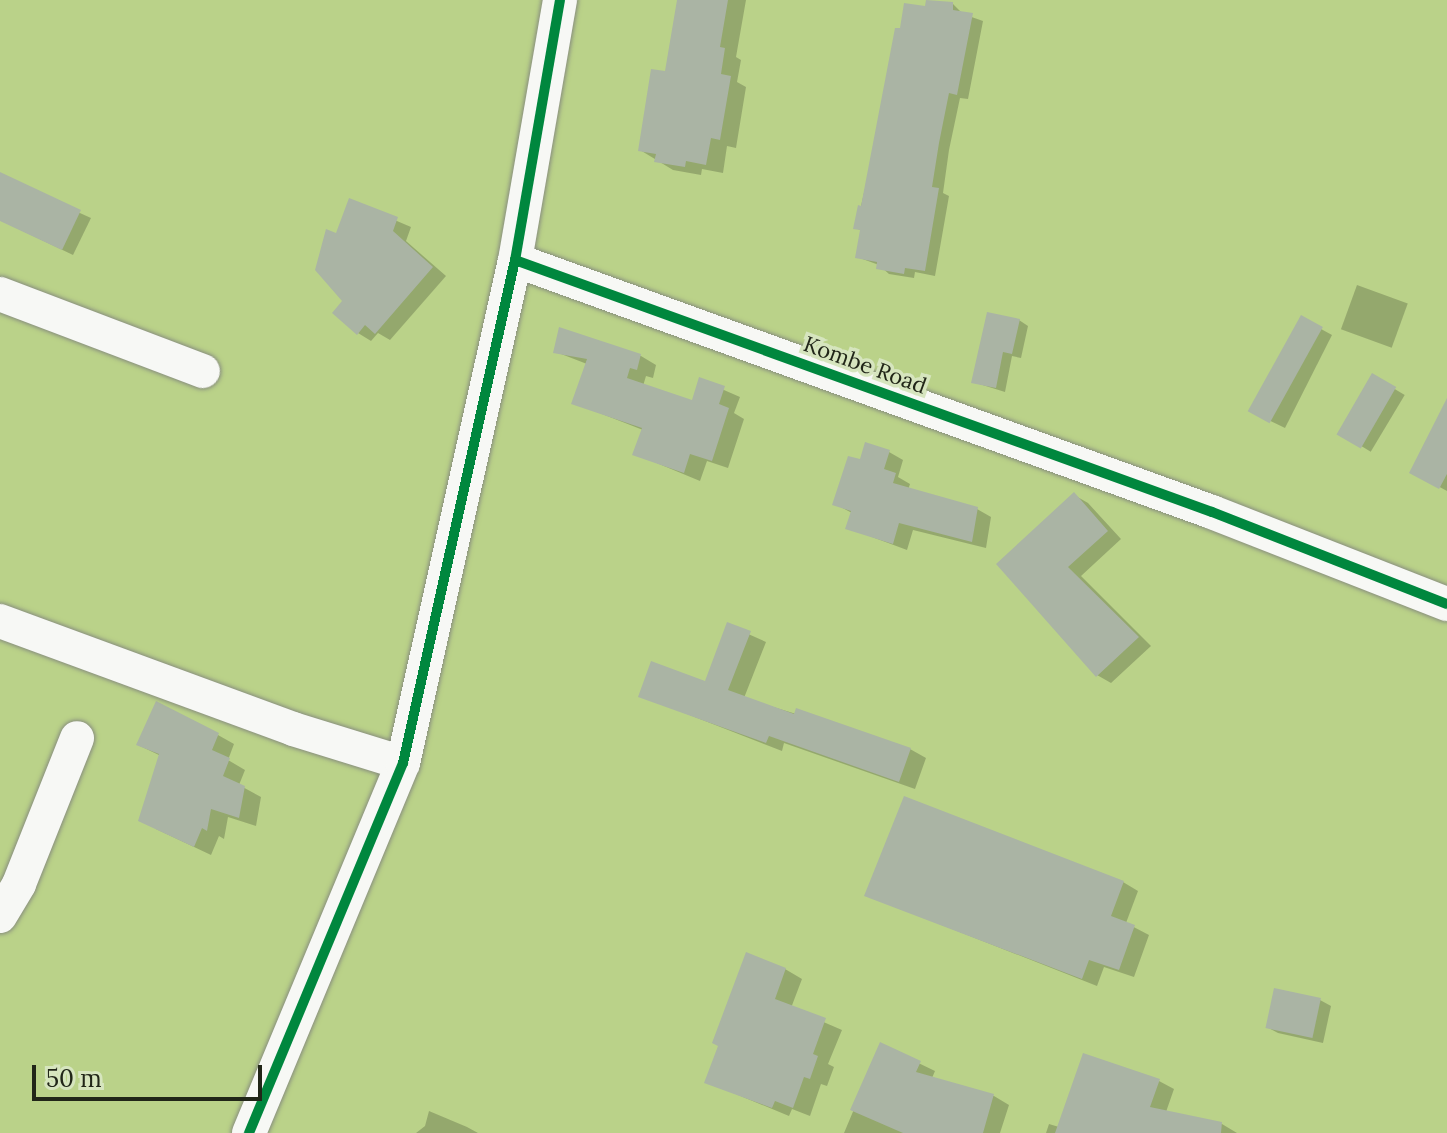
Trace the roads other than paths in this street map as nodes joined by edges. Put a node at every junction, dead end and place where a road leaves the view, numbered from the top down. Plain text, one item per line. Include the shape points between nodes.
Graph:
1 (560, 0) edge
2 (515, 260) junction
3 (0, 294) edge
4 (203, 371) dead end
5 (1447, 604) edge
6 (0, 621) edge
7 (77, 738) dead end
8 (403, 763) junction
9 (0, 916) edge
10 (249, 1133) edge

1 - 2 street
2 - 5 street, Kombe Road via 1212,512
2 - 8 street
3 - 4 street
6 - 8 street via 293,729
7 - 9 street via 19,884
8 - 10 street

